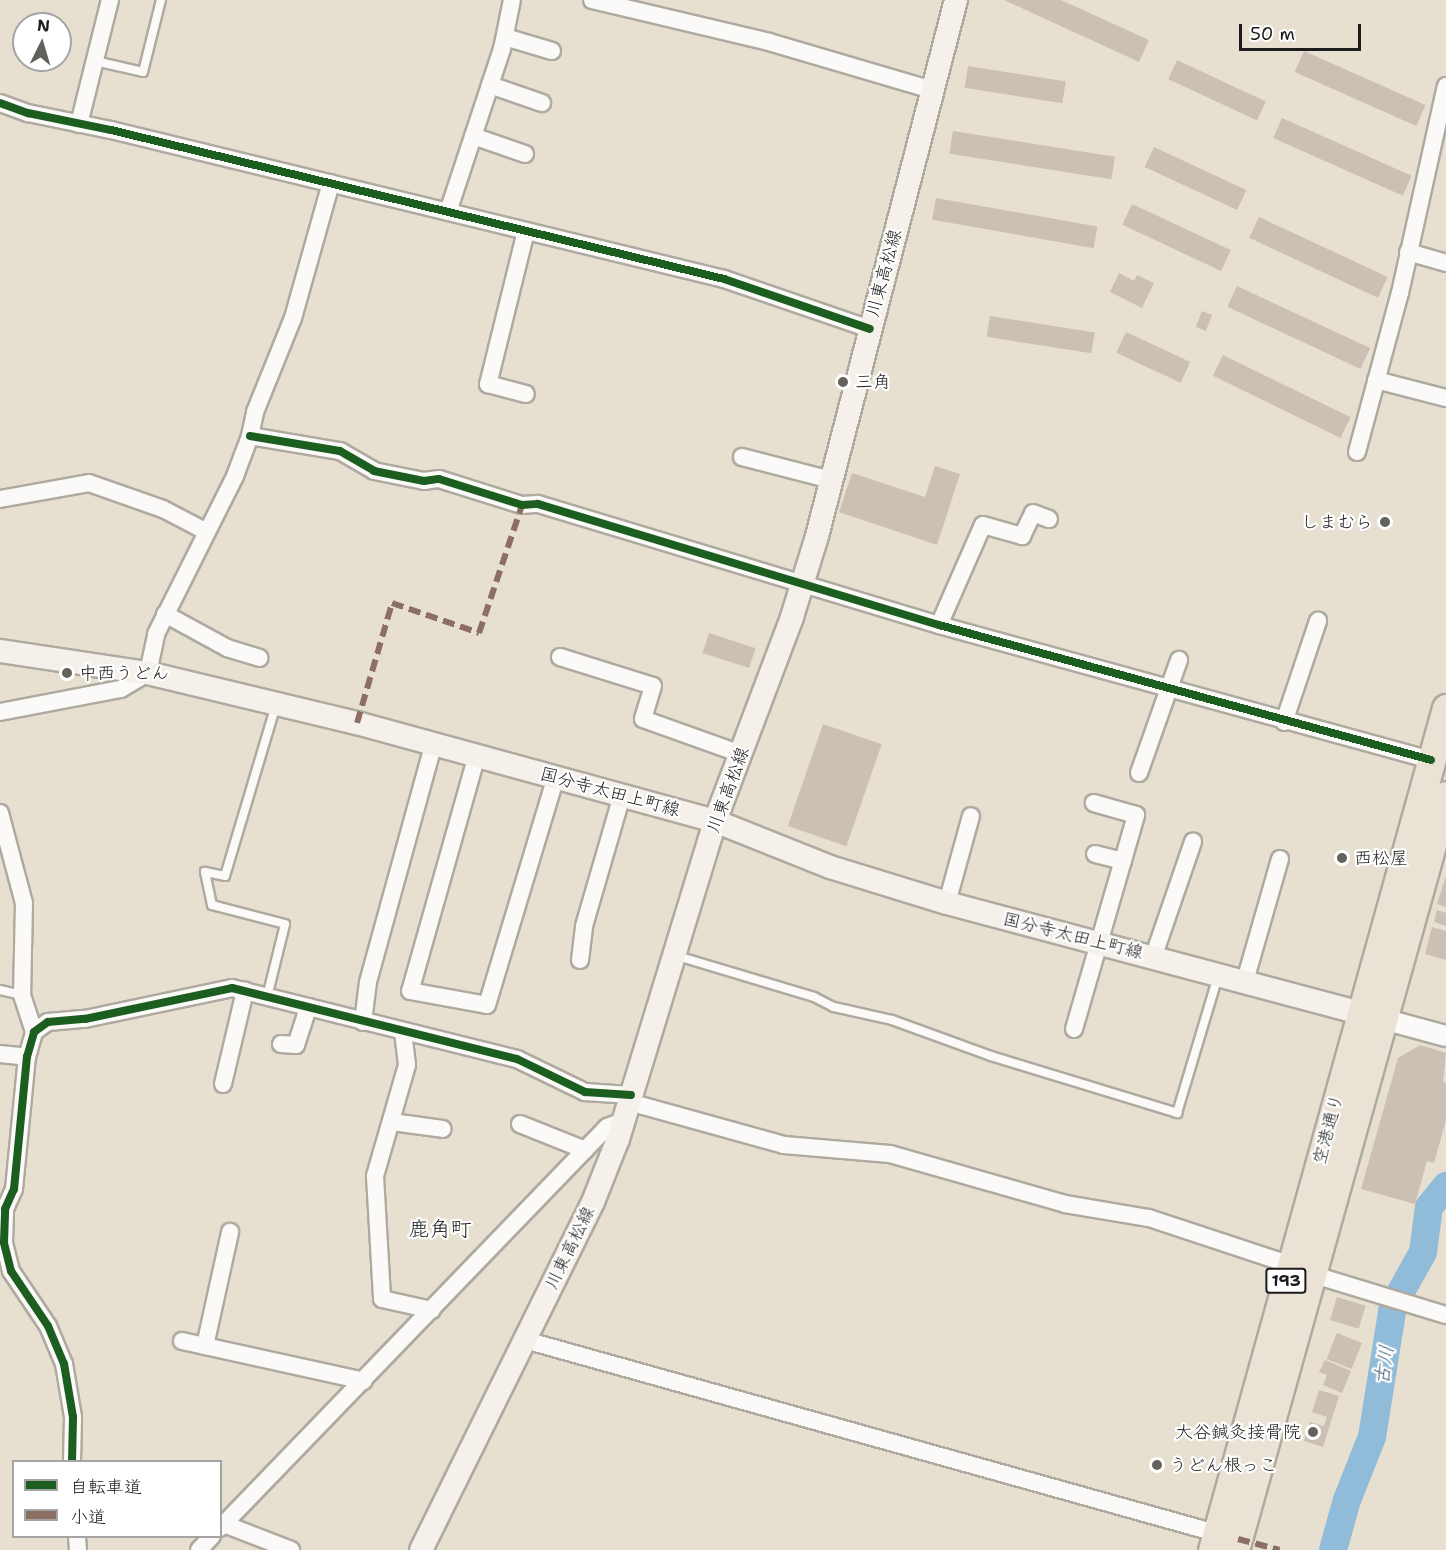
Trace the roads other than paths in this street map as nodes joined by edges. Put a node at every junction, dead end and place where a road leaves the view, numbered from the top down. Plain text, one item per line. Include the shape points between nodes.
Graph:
1 (110, 0) edge
2 (161, 0) edge
3 (512, 0) edge
4 (592, 0) edge
5 (956, 0) edge
6 (505, 37) junction
7 (552, 51) dead end
8 (95, 61) junction
9 (490, 85) junction
10 (1446, 86) edge
11 (932, 90) junction
12 (0, 103) edge
13 (542, 103) dead end
14 (79, 124) junction
15 (473, 136) junction
16 (525, 154) dead end
17 (331, 183) junction
18 (448, 212) junction
19 (526, 231) junction
20 (1408, 252) junction
21 (1446, 263) edge
22 (870, 329) junction
23 (1376, 380) junction
24 (526, 394) dead end
25 (1446, 398) edge
26 (250, 436) junction
27 (1357, 452) dead end
28 (742, 457) dead end
29 (831, 480) junction
30 (0, 500) edge
31 (1049, 519) dead end
32 (205, 531) junction
33 (802, 585) junction
34 (165, 614) junction
35 (1318, 621) dead end
36 (939, 625) junction
37 (0, 651) edge
38 (560, 657) dead end
39 (259, 658) dead end
40 (1179, 660) dead end
41 (148, 673) junction
42 (1168, 688) junction
43 (277, 702) junction
44 (1446, 708) edge
45 (0, 712) edge
46 (1284, 722) junction
47 (434, 743) junction
48 (741, 754) junction
49 (477, 755) junction
50 (1431, 760) junction
51 (1139, 773) dead end
52 (556, 777) junction
53 (622, 795) junction
54 (1446, 795) edge
55 (1094, 803) dead end
56 (0, 813) edge
57 (971, 816) dead end
58 (716, 821) junction
59 (1194, 842) dead end
60 (1095, 854) dead end
61 (1280, 859) dead end
62 (1123, 861) junction
63 (946, 903) junction
64 (1099, 944) junction
65 (674, 955) junction
66 (1154, 956) junction
67 (580, 960) dead end
68 (1219, 973) junction
69 (1245, 981) junction
70 (0, 990) edge
71 (245, 991) junction
72 (22, 995) junction
73 (267, 997) junction
74 (308, 1007) junction
75 (1371, 1016) junction
76 (363, 1022) junction
77 (1074, 1029) dead end
78 (34, 1032) junction
79 (403, 1032) junction
80 (1446, 1036) edge
81 (281, 1044) dead end
82 (0, 1054) edge
83 (27, 1057) junction
84 (223, 1084) dead end
85 (628, 1106) junction
86 (392, 1122) junction
87 (520, 1124) dead end
88 (443, 1129) dead end
89 (585, 1150) junction
90 (2, 1212) edge
91 (230, 1232) dead end
92 (1301, 1269) junction
93 (432, 1310) junction
94 (1446, 1315) edge
95 (525, 1340) junction
96 (182, 1341) dead end
97 (205, 1346) junction
98 (364, 1381) junction
99 (72, 1460) edge
100 (222, 1527) edge
101 (222, 1531) edge
102 (211, 1538) edge
103 (1225, 1543) edge
104 (199, 1550) edge
105 (291, 1550) edge
106 (421, 1550) edge

1 - 8 street
2 - 8 lane via 143,72
3 - 6 street
4 - 11 street via 769,42
5 - 11 main road, 川東高松線
6 - 7 street
6 - 9 street
8 - 14 street
9 - 13 street
9 - 15 street
10 - 20 street
11 - 22 main road, 川東高松線
12 - 14 street
14 - 17 street
15 - 16 street
15 - 18 street
17 - 18 street
17 - 26 street via 292,318 255,412
18 - 19 street
19 - 22 street via 724,279
19 - 24 street via 488,384
20 - 21 street
20 - 23 street
22 - 29 main road, 川東高松線
23 - 25 street
23 - 27 street
26 - 32 street via 235,476
26 - 33 street via 340,451 374,471 424,481 439,479 522,505 538,504
28 - 29 street
29 - 33 main road, 川東高松線
30 - 32 street via 89,483 163,508
31 - 36 street via 1033,513 1022,536 983,525
32 - 34 street
33 - 36 street
33 - 48 main road, 川東高松線
34 - 39 street via 227,648
34 - 41 street via 156,634
35 - 46 street
36 - 42 street
37 - 41 main road, 国分寺太田上町線
38 - 48 street via 653,686 643,719
40 - 42 street
41 - 43 main road, 国分寺太田上町線
41 - 45 street via 121,689
42 - 46 street
42 - 51 street
43 - 47 main road, 国分寺太田上町線
43 - 73 lane via 225,876 205,872 212,905 285,924
44 - 50 highway, 空港通り / 193
46 - 50 street
47 - 49 main road, 国分寺太田上町線
47 - 76 street via 368,982
48 - 58 main road, 川東高松線
49 - 52 main road, 国分寺太田上町線
49 - 52 street via 410,991 488,1005
50 - 75 highway, 空港通り / 193
52 - 53 main road, 国分寺太田上町線
53 - 58 main road, 国分寺太田上町線
53 - 67 street via 584,926
54 - 75 highway, 空港通り / 193
55 - 62 street via 1136,815
56 - 72 street via 24,903
57 - 63 street
58 - 63 main road, 国分寺太田上町線 via 830,867
58 - 65 main road, 川東高松線
59 - 66 street
60 - 62 street
61 - 69 street
62 - 64 street
63 - 64 main road, 国分寺太田上町線
64 - 66 main road, 国分寺太田上町線
64 - 77 street
65 - 68 lane via 814,997 834,1007 892,1020 991,1056 1177,1113
65 - 85 main road, 川東高松線
66 - 68 main road, 国分寺太田上町線
68 - 69 main road, 国分寺太田上町線
69 - 75 main road, 国分寺太田上町線
70 - 72 lane
71 - 73 street
71 - 78 street via 213,990 85,1019 48,1022
71 - 84 street
72 - 78 street
73 - 74 street
74 - 76 street
74 - 81 street via 296,1045
75 - 80 street
75 - 92 highway, 空港通り / 193
76 - 79 street
78 - 83 street
79 - 85 street via 517,1059 585,1092
79 - 86 street via 407,1065
82 - 83 street
83 - 90 street via 15,1189
85 - 89 street
85 - 92 street via 784,1145 890,1154 1065,1204 1149,1218
85 - 95 main road, 川東高松線 via 593,1202
86 - 88 street
86 - 93 street via 375,1176 382,1299
87 - 89 street
89 - 93 street
90 - 99 street via 11,1271 48,1326 64,1364 73,1417
91 - 97 street
92 - 94 street
92 - 103 highway, 空港通り / 193
93 - 98 street
95 - 103 street
95 - 106 main road, 川東高松線
96 - 97 street
97 - 98 street
98 - 100 street
101 - 105 street
102 - 104 street

